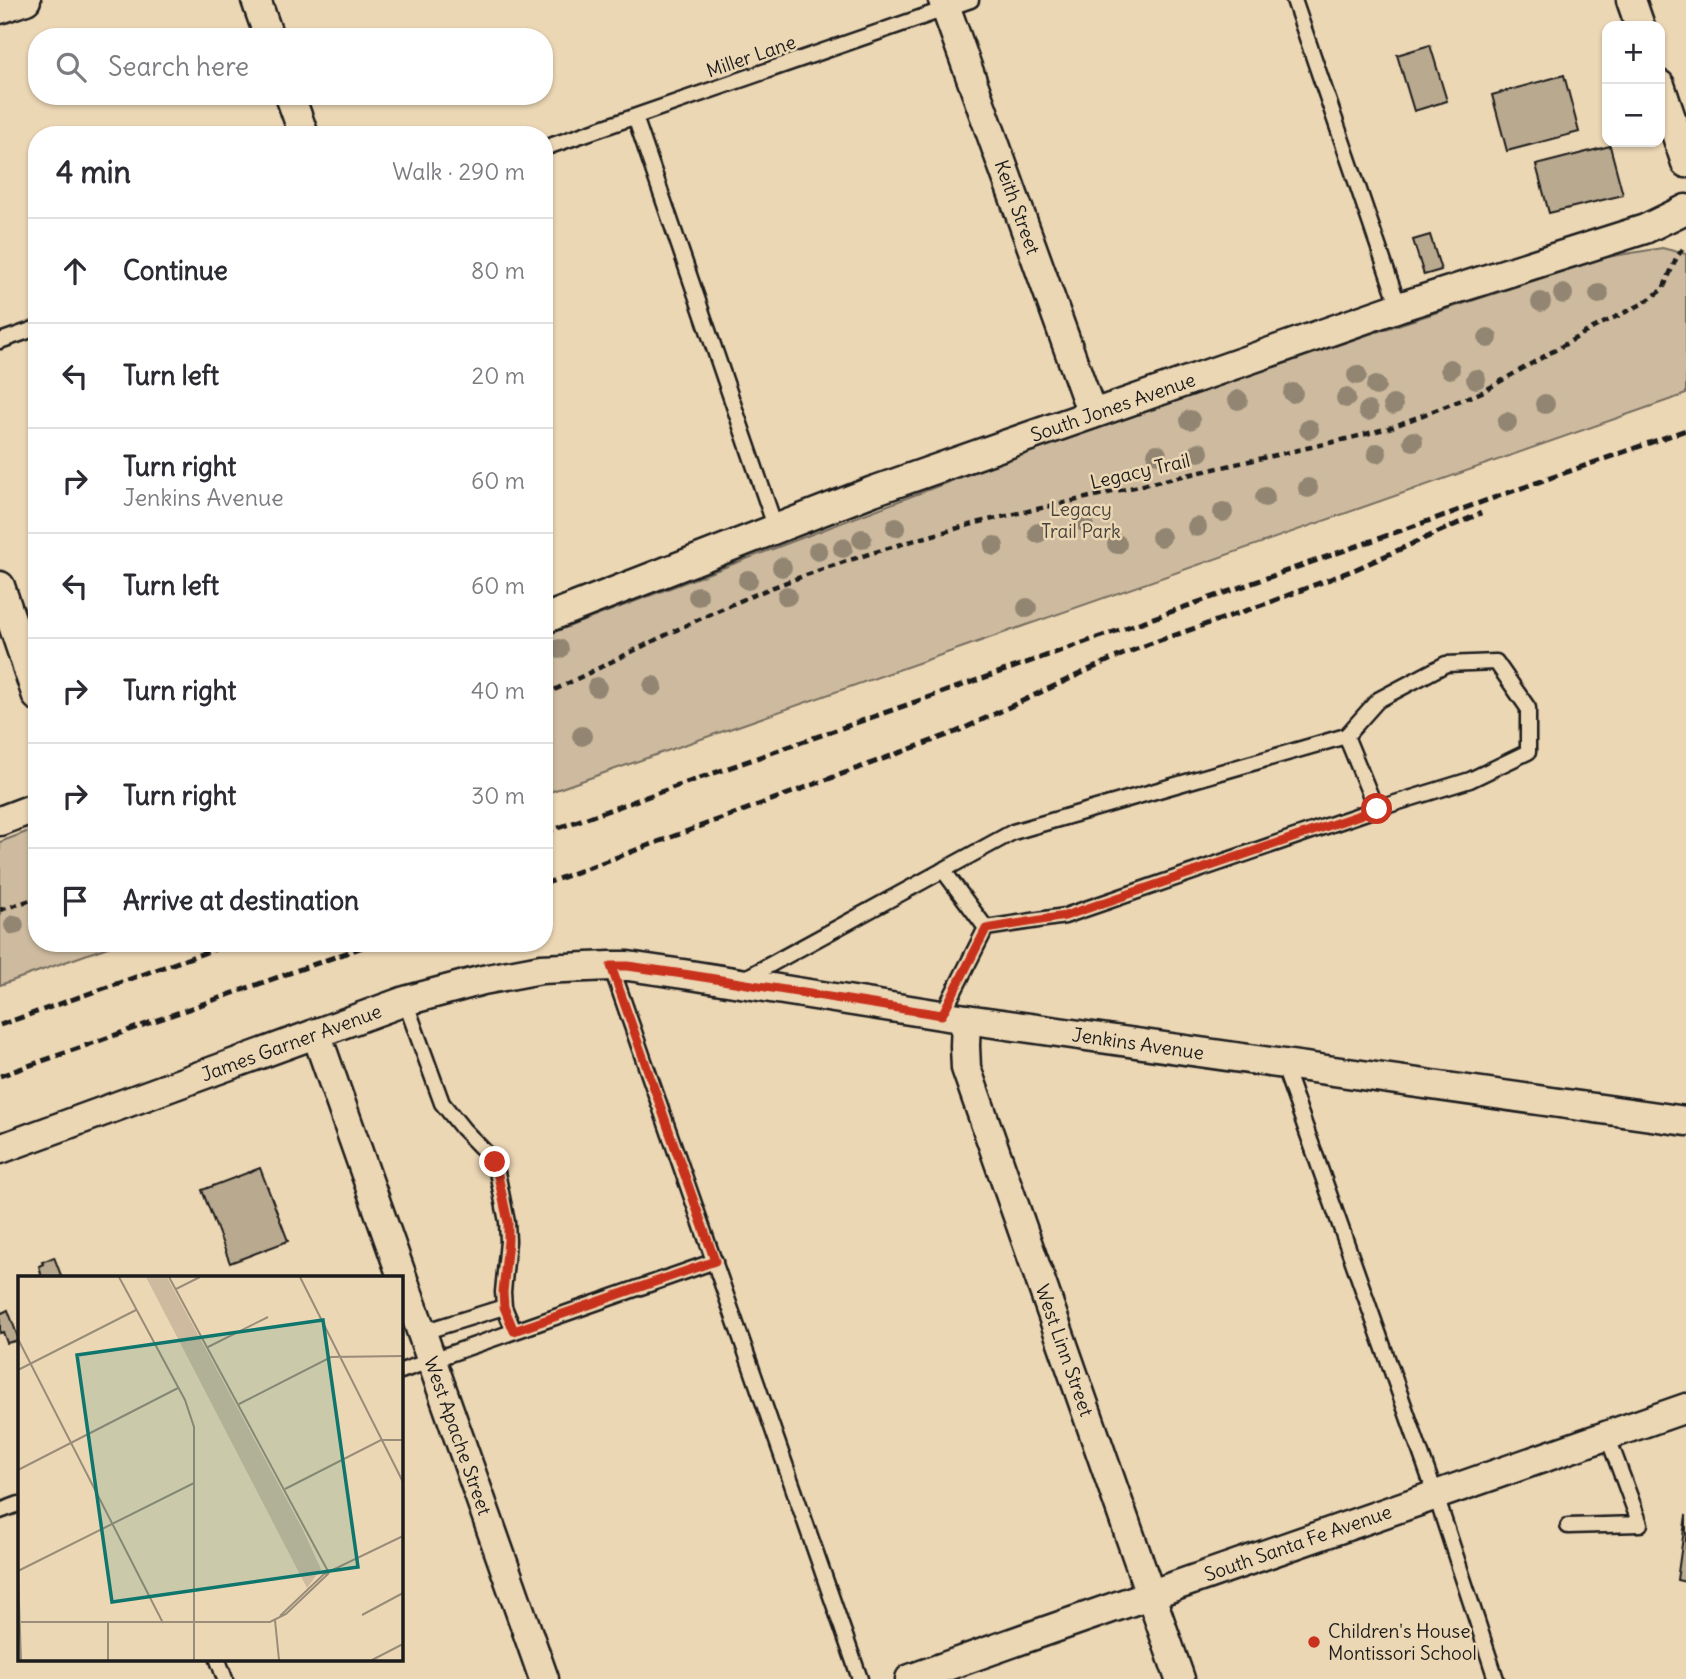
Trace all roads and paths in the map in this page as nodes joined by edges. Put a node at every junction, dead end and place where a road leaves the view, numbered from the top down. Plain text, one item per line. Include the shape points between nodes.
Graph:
1 (26, 0) edge
2 (256, 0) edge
3 (1294, 0) edge
4 (1631, 0) edge
5 (953, 3) edge
6 (0, 9) edge
7 (1638, 21) edge
8 (266, 28) edge
9 (1665, 100) edge
10 (293, 105) edge
11 (635, 117) junction
12 (301, 126) edge
13 (553, 145) edge
14 (1686, 163) edge
15 (1686, 209) edge
16 (1686, 244) edge
17 (1399, 307) junction
18 (28, 331) edge
19 (0, 341) edge
20 (1092, 414) junction
21 (775, 529) junction
22 (0, 586) edge
23 (553, 615) edge
24 (28, 669) edge
25 (553, 691) edge
26 (1346, 736) junction
27 (1377, 809) junction
28 (28, 810) edge
29 (0, 821) edge
30 (943, 870) junction
31 (28, 901) edge
32 (0, 910) edge
33 (986, 929) junction
34 (600, 966) junction
35 (738, 983) junction
36 (405, 1001) junction
37 (954, 1017) junction
38 (316, 1033) junction
39 (1283, 1064) junction
40 (1686, 1121) edge
41 (0, 1150) edge
42 (715, 1261) junction
43 (504, 1307) junction
44 (514, 1331) junction
45 (423, 1332) junction
46 (432, 1360) junction
47 (402, 1371) edge
48 (1686, 1408) edge
49 (1607, 1435) junction
50 (1436, 1496) junction
51 (18, 1504) edge
52 (0, 1511) edge
53 (1568, 1526) dead end
54 (1150, 1593) junction
55 (219, 1662) edge
56 (225, 1679) edge
57 (544, 1679) edge
58 (860, 1679) edge
59 (910, 1679) edge
60 (1180, 1679) edge
61 (1496, 1679) edge

1 - 6 street
2 - 8 street
3 - 17 lane
4 - 7 street
5 - 11 lane, Miller Lane
5 - 20 street, Keith Street
9 - 14 street
10 - 12 street
11 - 13 lane, Miller Lane
11 - 21 lane
15 - 17 street, South Jones Avenue via 1645,229
16 - 25 path, Legacy Trail via 1663,289 1644,303 1482,392 1392,427 984,521 828,567 705,617
17 - 20 street, South Jones Avenue
18 - 19 lane
20 - 21 street, South Jones Avenue
21 - 23 street, South Jones Avenue
22 - 24 street
26 - 27 lane
26 - 27 lane via 1378,700 1446,664 1496,662 1528,708 1528,752 1470,780
26 - 30 lane via 1013,832
27 - 33 lane via 1065,916
28 - 29 street
30 - 33 lane
30 - 35 lane
31 - 32 path
33 - 37 lane
34 - 35 street, Jenkins Avenue
34 - 36 street, James Garner Avenue via 541,969
34 - 42 lane
35 - 37 street, Jenkins Avenue
36 - 38 street, James Garner Avenue
36 - 43 lane via 442,1103 495,1162 508,1222
37 - 39 street, Jenkins Avenue
37 - 54 street, West Linn Street via 965,1045 966,1068
38 - 41 street, James Garner Avenue
38 - 45 street, West Apache Street
39 - 40 street, Jenkins Avenue
39 - 50 lane
42 - 44 lane
42 - 58 lane
43 - 44 lane
43 - 45 lane
44 - 46 lane
45 - 46 street, West Apache Street
46 - 47 lane
46 - 57 street, West Apache Street
48 - 49 street, South Santa Fe Avenue
49 - 50 street, South Santa Fe Avenue
49 - 53 lane via 1640,1524
50 - 54 street, South Santa Fe Avenue
50 - 61 lane
51 - 52 lane
54 - 59 street, South Santa Fe Avenue
54 - 60 street, West Linn Street
55 - 56 lane

